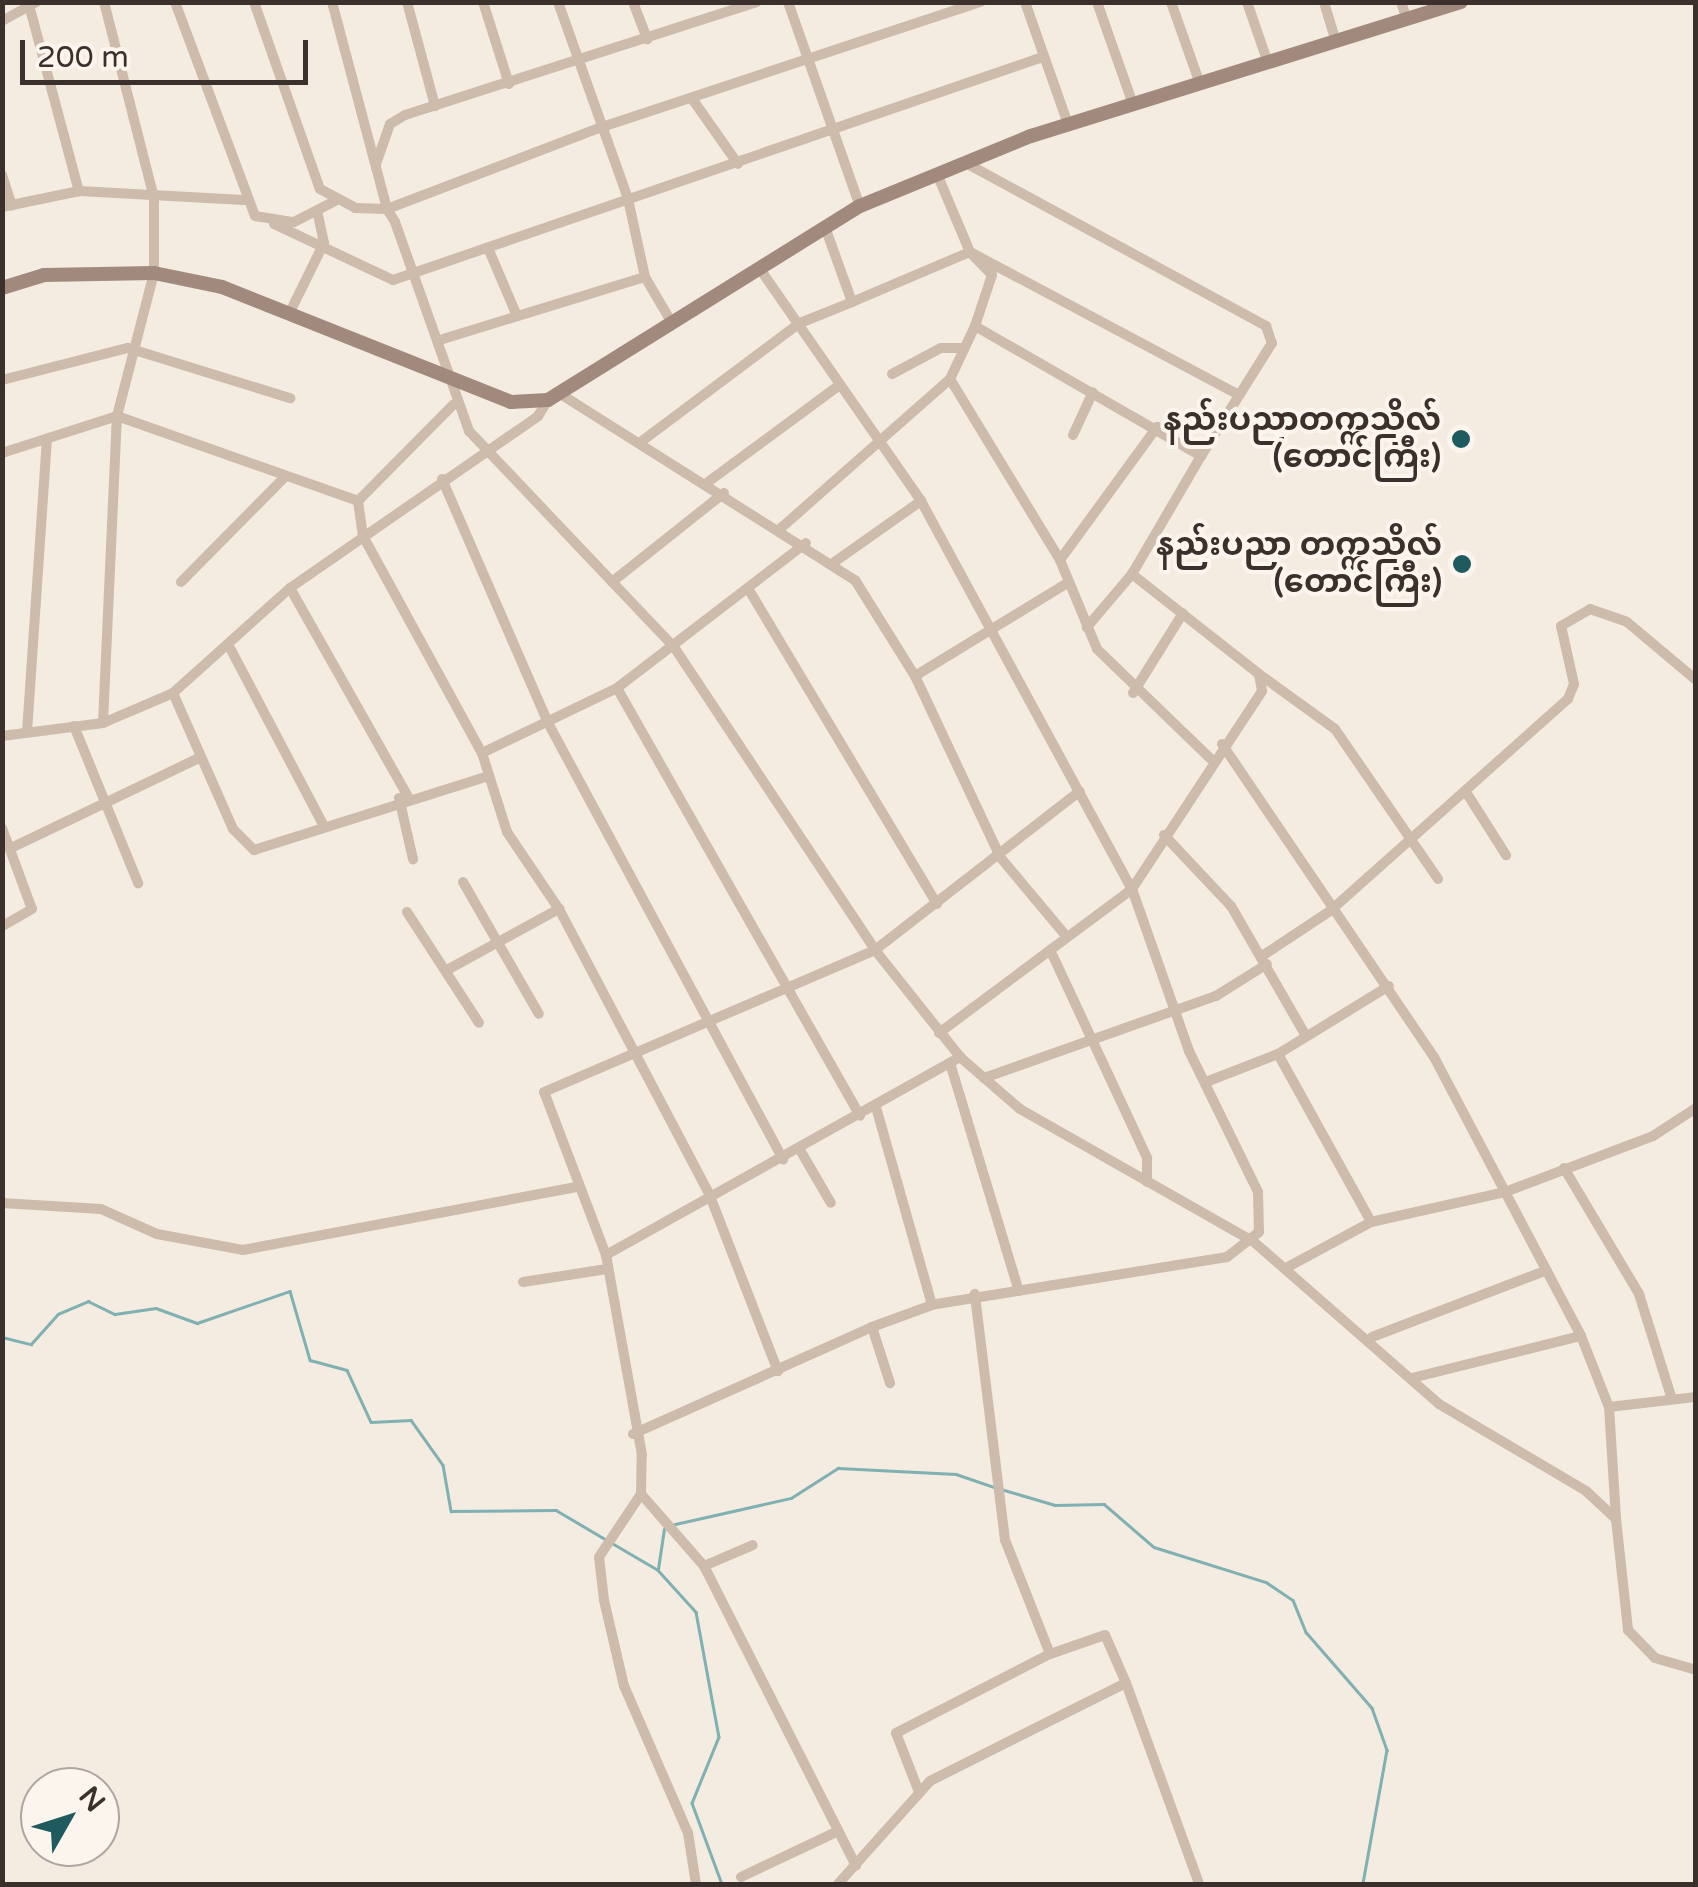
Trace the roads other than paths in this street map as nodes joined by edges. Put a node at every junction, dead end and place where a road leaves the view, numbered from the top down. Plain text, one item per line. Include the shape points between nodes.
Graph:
1 (104, 2) edge
2 (175, 2) edge
3 (254, 2) edge
4 (332, 2) edge
5 (407, 2) edge
6 (482, 2) edge
7 (558, 2) edge
8 (633, 2) edge
9 (756, 2) edge
10 (788, 2) edge
11 (981, 2) edge
12 (1025, 2) edge
13 (1097, 2) edge
14 (1171, 2) edge
15 (1247, 2) edge
16 (1324, 2) edge
17 (1401, 2) edge
18 (1460, 2) edge
19 (33, 4) edge
20 (1407, 19) junction
21 (2, 21) edge
22 (646, 39) junction
23 (1336, 42) junction
24 (1043, 57) junction
25 (1268, 63) junction
26 (579, 64) junction
27 (810, 64) junction
28 (509, 84) junction
29 (1200, 84) junction
30 (693, 100) junction
31 (1134, 104) junction
32 (435, 106) junction
33 (1068, 124) junction
34 (602, 127) junction
35 (835, 132) junction
36 (964, 162) junction
37 (738, 164) junction
38 (375, 165) junction
39 (937, 174) junction
40 (2, 175) edge
41 (79, 191) junction
42 (154, 198) junction
43 (244, 200) junction
44 (628, 200) junction
45 (335, 201) junction
46 (7, 206) edge
47 (860, 206) junction
48 (387, 209) junction
49 (317, 210) junction
50 (274, 224) junction
51 (826, 228) junction
52 (488, 248) junction
53 (320, 251) junction
54 (970, 252) junction
55 (760, 268) junction
56 (154, 273) junction
57 (417, 273) junction
58 (645, 277) junction
59 (2, 288) edge
60 (852, 302) junction
61 (290, 314) junction
62 (516, 316) junction
63 (800, 323) junction
64 (672, 324) junction
65 (975, 326) junction
66 (443, 339) junction
67 (128, 348) junction
68 (964, 348) junction
69 (892, 374) dead end
70 (950, 379) junction
71 (2, 380) edge
72 (457, 380) junction
73 (838, 386) junction
74 (1094, 392) junction
75 (1240, 395) junction
76 (555, 397) junction
77 (290, 398) dead end
78 (454, 404) junction
79 (118, 416) junction
80 (1158, 427) junction
81 (1074, 435) dead end
82 (47, 439) junction
83 (878, 440) junction
84 (642, 441) junction
85 (485, 449) junction
86 (2, 453) edge
87 (1202, 456) junction
88 (286, 476) junction
89 (442, 478) junction
90 (708, 482) junction
91 (724, 493) junction
92 (358, 501) junction
93 (921, 502) junction
94 (780, 528) junction
95 (363, 536) junction
96 (806, 543) junction
97 (1060, 560) junction
98 (833, 563) junction
99 (1132, 574) junction
100 (180, 582) dead end
101 (612, 582) junction
102 (1069, 582) junction
103 (290, 588) junction
104 (749, 590) junction
105 (1182, 613) junction
106 (1088, 627) junction
107 (991, 628) junction
108 (229, 646) junction
109 (674, 647) junction
110 (1259, 674) junction
111 (916, 676) junction
112 (1696, 680) edge
113 (617, 688) junction
114 (1133, 692) junction
115 (172, 693) junction
116 (547, 721) junction
117 (103, 722) junction
118 (74, 726) junction
119 (27, 732) junction
120 (2, 736) edge
121 (1222, 744) junction
122 (482, 752) junction
123 (199, 758) junction
124 (1210, 758) junction
125 (489, 776) junction
126 (1080, 791) junction
127 (1466, 792) junction
128 (403, 797) junction
129 (107, 802) junction
130 (323, 824) junction
131 (2, 828) edge
132 (1164, 835) junction
133 (1409, 839) junction
134 (7, 845) edge
135 (1506, 855) dead end
136 (1000, 857) junction
137 (413, 859) dead end
138 (1438, 879) dead end
139 (463, 882) dead end
140 (138, 883) dead end
141 (1132, 889) junction
142 (937, 904) junction
143 (559, 909) junction
144 (1330, 911) junction
145 (407, 912) dead end
146 (2, 926) edge
147 (1067, 936) junction
148 (498, 943) junction
149 (875, 950) junction
150 (1053, 956) junction
151 (1264, 960) junction
152 (447, 970) junction
153 (1389, 986) junction
154 (786, 990) junction
155 (1174, 1005) junction
156 (539, 1014) dead end
157 (710, 1021) junction
158 (479, 1023) dead end
159 (939, 1032) junction
160 (1305, 1034) junction
161 (1092, 1037) junction
162 (633, 1053) junction
163 (1278, 1054) junction
164 (955, 1060) junction
165 (984, 1078) junction
166 (1206, 1082) junction
167 (876, 1106) junction
168 (1696, 1108) edge
169 (860, 1116) junction
170 (800, 1150) junction
171 (784, 1160) junction
172 (1564, 1168) junction
173 (1147, 1182) junction
174 (575, 1187) junction
175 (1505, 1192) junction
176 (710, 1196) junction
177 (830, 1202) dead end
178 (2, 1203) edge
179 (1371, 1222) junction
180 (1254, 1242) junction
181 (606, 1255) junction
182 (1286, 1268) junction
183 (607, 1269) junction
184 (1546, 1270) junction
185 (523, 1282) dead end
186 (1018, 1291) junction
187 (975, 1294) junction
188 (932, 1306) junction
189 (872, 1327) junction
190 (1581, 1336) junction
191 (1372, 1338) junction
192 (778, 1370) junction
193 (1412, 1378) junction
194 (890, 1383) dead end
195 (1696, 1397) edge
196 (1672, 1399) junction
197 (1609, 1407) junction
198 (634, 1434) junction
199 (641, 1494) junction
200 (1616, 1520) junction
201 (753, 1545) dead end
202 (704, 1566) junction
203 (1050, 1654) junction
204 (1696, 1670) edge
205 (1126, 1683) junction
206 (919, 1792) junction
207 (836, 1832) junction
208 (856, 1866) junction
209 (742, 1878) dead end
210 (696, 1884) edge
211 (838, 1884) edge
212 (1199, 1884) edge

1 - 42 street
2 - 43 street
3 - 45 street via 320,189
4 - 38 street
5 - 32 street
6 - 28 street
7 - 26 street
8 - 22 street
9 - 22 street
10 - 27 street
11 - 27 street
12 - 24 street
13 - 31 street
14 - 29 street
15 - 25 street
16 - 23 street
17 - 20 street
18 - 20 main road
19 - 21 street
19 - 41 street
20 - 23 main road
22 - 26 street
23 - 25 main road
24 - 33 street
24 - 35 street
25 - 29 main road
26 - 28 street
26 - 34 street
27 - 30 street
27 - 35 street
28 - 32 street
29 - 31 main road
30 - 34 street
30 - 37 street
31 - 33 main road
32 - 38 street via 392,121
33 - 36 main road
34 - 44 street
34 - 48 street
35 - 37 street
35 - 47 street
36 - 39 main road
36 - 75 street via 1266,326 1272,343
37 - 44 street
38 - 48 street
39 - 47 main road
39 - 54 street
40 - 46 street
41 - 42 street
41 - 46 street
42 - 43 street
42 - 56 street
43 - 50 street
44 - 52 street
44 - 58 street
45 - 48 street
45 - 49 street
47 - 51 main road
48 - 57 street
49 - 50 street
49 - 53 street
50 - 53 street
51 - 55 main road
51 - 60 street
52 - 57 street
52 - 62 street
53 - 57 street via 381,281
53 - 61 street
54 - 60 street
54 - 65 street via 992,275
54 - 75 street
55 - 63 street
55 - 64 main road
56 - 59 main road via 44,275
56 - 61 main road
56 - 67 street
57 - 66 street
58 - 62 street
58 - 64 street
60 - 63 street
61 - 72 main road
62 - 66 street
63 - 73 street
63 - 84 street
64 - 76 main road
65 - 68 street
65 - 74 street
66 - 72 street
67 - 71 street
67 - 77 street
67 - 79 street
68 - 69 street via 941,348
68 - 70 street
70 - 83 street
70 - 97 street
72 - 76 main road via 511,402
72 - 78 street
73 - 83 street
73 - 90 street
74 - 80 street
74 - 81 street
75 - 87 street
76 - 84 street
76 - 85 street
78 - 85 street
78 - 92 street
79 - 82 street
79 - 88 street
79 - 117 street
80 - 87 street
80 - 97 street
82 - 86 street
82 - 119 street
83 - 93 street
83 - 94 street
84 - 90 street
85 - 89 street
85 - 101 street
87 - 99 street
88 - 92 street
88 - 100 street
89 - 95 street
89 - 116 street
90 - 91 street
91 - 94 street
91 - 101 street
92 - 95 street
93 - 98 street
93 - 107 street
94 - 96 street
95 - 103 street
95 - 122 street
96 - 98 street
96 - 104 street
97 - 102 street
98 - 111 street via 883,614
99 - 105 street
99 - 106 street
101 - 109 street
102 - 106 street
102 - 107 street
103 - 108 street
103 - 128 street
104 - 109 street
104 - 142 street
105 - 110 street
105 - 114 street
106 - 114 street
107 - 111 street
107 - 126 street
108 - 115 street
108 - 130 street
109 - 113 street
109 - 149 street
110 - 121 street via 1256,704
110 - 133 street via 1335,729
111 - 136 street
112 - 127 street via 1628,622 1590,609 1561,626 1574,684 1568,699
113 - 116 street
113 - 154 street
114 - 124 street
115 - 117 street
115 - 123 street
116 - 122 street
116 - 157 street
117 - 118 street
118 - 119 street
118 - 129 street
119 - 120 street
121 - 124 street
121 - 144 street
122 - 125 street
123 - 129 street
123 - 130 street via 232,829 254,850
124 - 132 street
125 - 128 street
125 - 143 street via 507,832
126 - 136 street
126 - 141 street
127 - 133 street
127 - 135 street
128 - 130 street
128 - 137 street
129 - 134 street
129 - 140 street
131 - 134 street
132 - 141 street
132 - 151 street via 1208,874
133 - 138 street
133 - 144 street
134 - 146 street via 32,909
136 - 142 street
136 - 147 street
139 - 148 street
141 - 147 street
141 - 155 street
142 - 149 street
143 - 148 street
143 - 162 street
144 - 151 street
144 - 153 street
145 - 152 street
147 - 150 street
148 - 152 street
148 - 156 street
149 - 154 street
149 - 159 street
150 - 159 street
150 - 161 street
151 - 155 street via 1216,996
151 - 160 street
152 - 158 street
153 - 160 street
153 - 175 street
154 - 157 street
154 - 169 street
155 - 161 street
155 - 166 street
157 - 162 street
157 - 171 street
159 - 164 street
160 - 163 street
161 - 165 street
161 - 173 street via 1147,1158
162 - 174 street via 544,1092
162 - 176 street
163 - 166 street
163 - 179 street
164 - 165 street
164 - 167 street
164 - 186 street
165 - 173 street
166 - 180 street via 1258,1192
167 - 169 street
167 - 188 street
168 - 172 street via 1652,1136
169 - 170 street
170 - 171 street
170 - 177 street
171 - 176 street
172 - 175 street
172 - 196 street via 1639,1294
173 - 180 street
174 - 178 street via 243,1250 157,1234 101,1209
174 - 181 street
175 - 179 street
175 - 184 street
176 - 181 street
176 - 192 street
179 - 182 street
180 - 182 street
180 - 186 street via 1227,1257
181 - 183 street
182 - 191 street
183 - 185 street
183 - 198 street
184 - 190 street
184 - 191 street
186 - 187 street
187 - 188 street
187 - 203 street via 1005,1540
188 - 189 street
189 - 192 street
189 - 194 street
190 - 193 street
190 - 197 street
191 - 193 street
192 - 198 street
193 - 200 street
195 - 196 street
196 - 197 street
197 - 200 street
198 - 199 street
199 - 202 street
199 - 210 street via 599,1556 624,1686 688,1832
200 - 204 street via 1628,1630 1655,1658
201 - 202 street
202 - 207 street
203 - 205 street via 1105,1634
203 - 206 street via 896,1733
205 - 206 street
205 - 212 street
206 - 208 street
207 - 208 street
207 - 209 street
208 - 211 street

